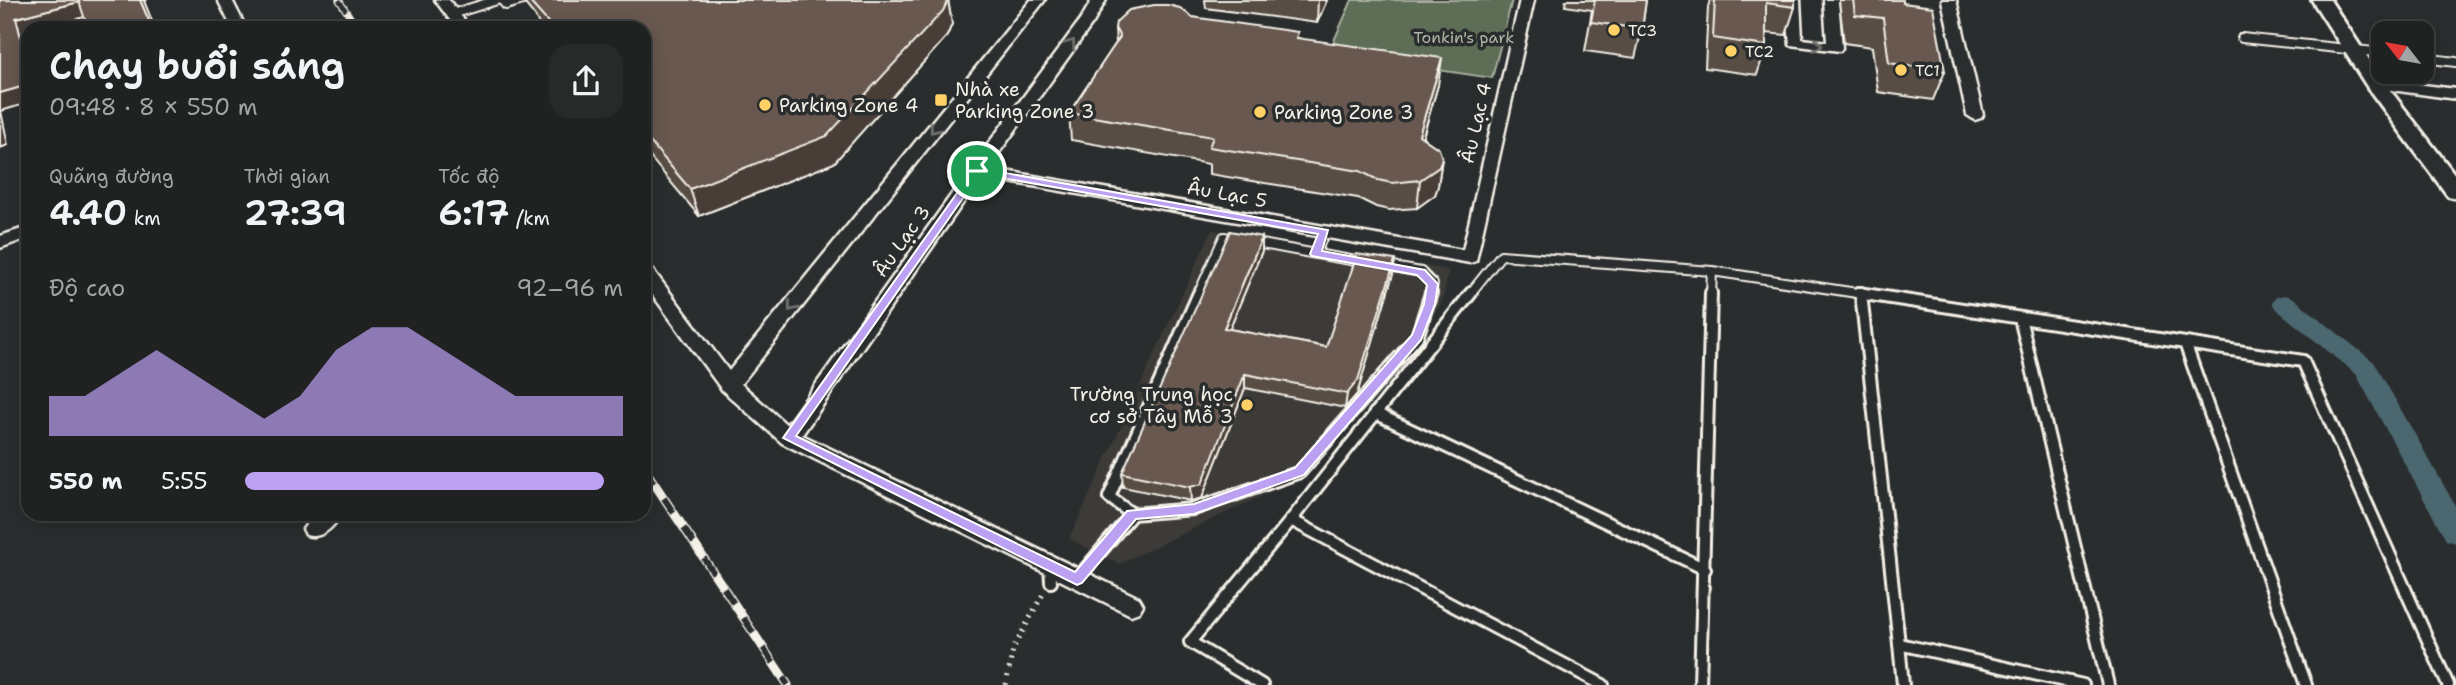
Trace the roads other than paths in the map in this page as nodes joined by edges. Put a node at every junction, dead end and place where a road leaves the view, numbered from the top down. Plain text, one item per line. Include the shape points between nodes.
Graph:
1 (225, 0) edge
2 (442, 0) edge
3 (496, 0) edge
4 (502, 0) edge
5 (523, 0) edge
6 (1038, 0) edge
7 (1099, 0) edge
8 (1527, 0) edge
9 (1794, 0) edge
10 (1831, 0) edge
11 (1949, 0) edge
12 (2321, 0) edge
13 (452, 13) junction
14 (236, 21) edge
15 (458, 21) edge
16 (2242, 38) dead end
17 (2354, 50) junction
18 (2371, 52) edge
19 (2434, 59) edge
20 (2456, 62) edge
21 (2371, 78) edge
22 (2375, 84) joint
23 (2456, 94) edge
24 (1975, 115) dead end
25 (977, 171) junction
26 (2456, 191) edge
27 (1324, 232) junction
28 (21, 234) edge
29 (0, 242) edge
30 (1316, 254) junction
31 (1470, 257) joint
32 (1712, 271) junction
33 (651, 280) edge
34 (1861, 293) junction
35 (2020, 318) junction
36 (2185, 343) junction
37 (729, 385) junction
38 (1376, 413) junction
39 (789, 438) junction
40 (1132, 514) junction
41 (1291, 520) junction
42 (1705, 569) junction
43 (1077, 579) junction
44 (1131, 605) dead end
45 (1899, 644) junction
46 (1262, 685) edge
47 (1603, 685) edge
48 (1700, 685) edge
49 (1903, 685) edge
50 (2083, 685) edge
51 (2108, 685) edge
52 (2306, 685) edge
53 (2448, 685) edge

1 - 14 street
2 - 13 street
3 - 13 lane
4 - 5 lane via 506,5
6 -> 37 street
25 -> 7 street, Âu Lạc 3
8 - 31 street, Âu Lạc 4
9 -> 10 street via 1795,42 1835,48
11 - 24 street
12 - 17 main road
13 - 15 street
16 - 17 lane
17 - 18 lane
17 - 21 main road
19 - 20 lane
22 - 23 street
22 - 26 main road
25 - 27 street, Âu Lạc 5
25 - 39 street, Âu Lạc 3
27 - 30 lane
27 - 31 street, Âu Lạc 5
28 - 29 street
30 - 40 lane via 1224,237 1109,497
30 - 40 lane via 1421,272 1433,284 1417,337 1300,472 1194,509
32 - 34 lane
32 - 38 lane via 1501,255
32 - 42 lane
33 - 37 street
34 - 35 lane
34 - 45 lane
35 - 36 lane
35 - 51 lane
36 - 52 lane
36 - 53 lane via 2304,361
37 - 39 street
38 - 41 lane
38 - 42 lane
39 - 43 street via 1050,574
40 - 43 lane
41 - 46 lane via 1190,642
41 - 47 lane
42 - 48 lane
43 - 44 street
45 - 49 lane
45 - 50 lane

